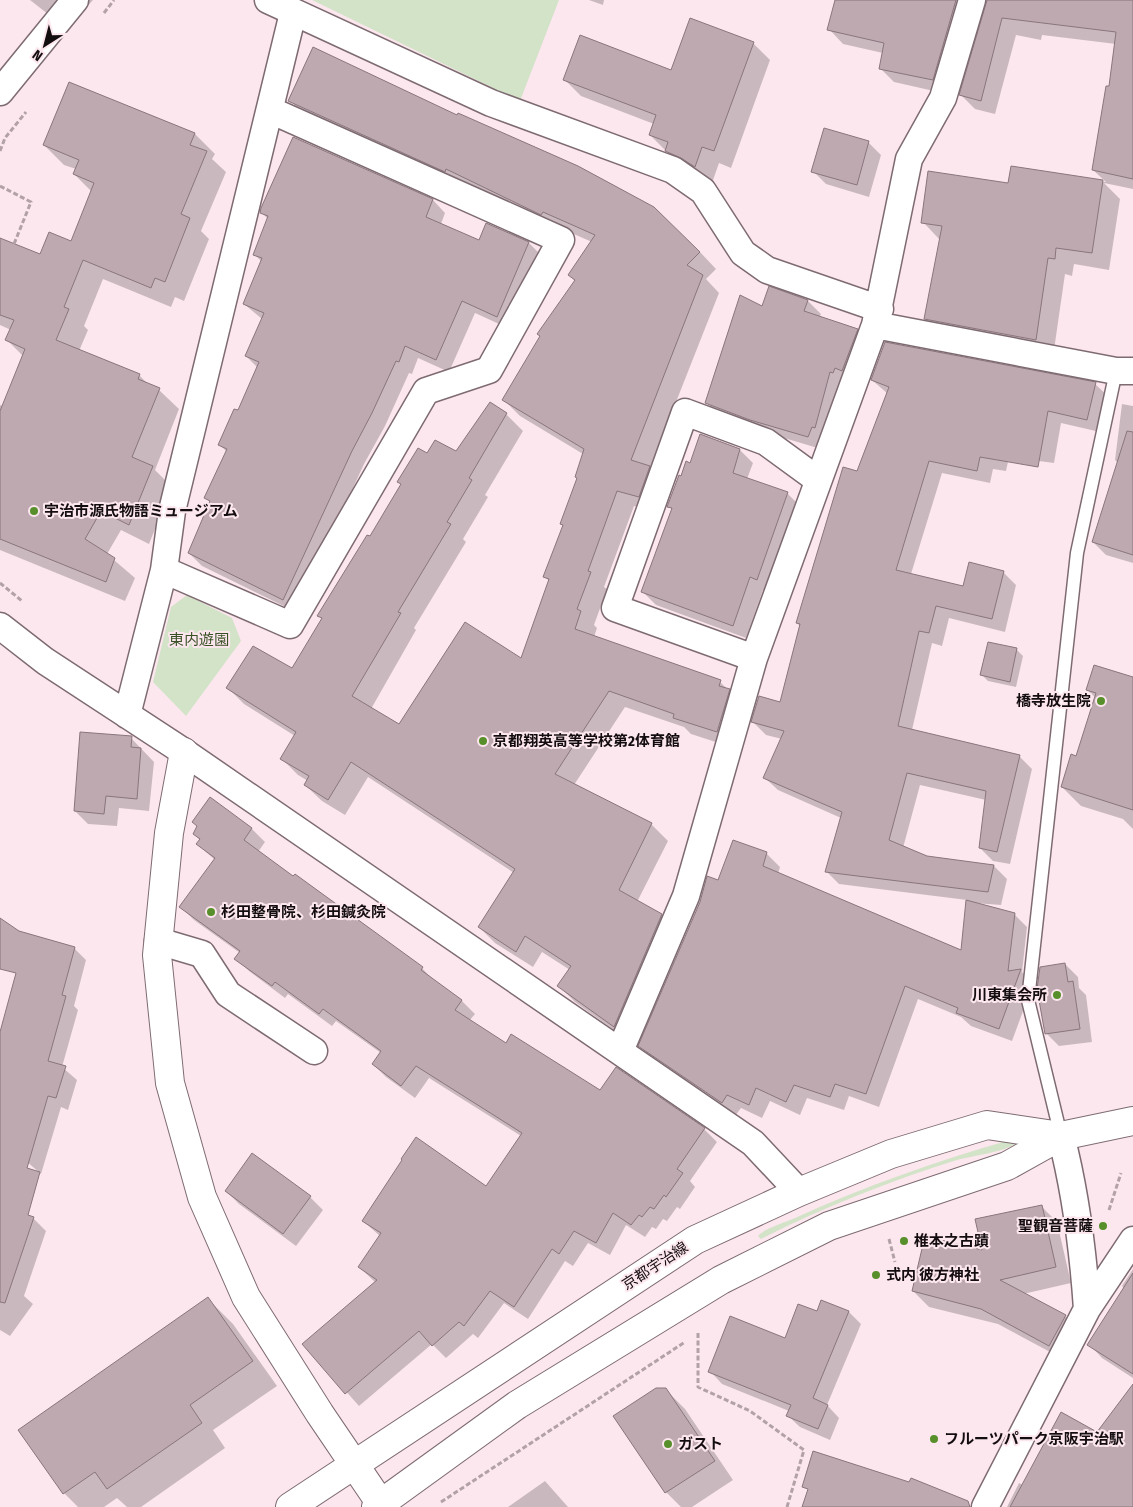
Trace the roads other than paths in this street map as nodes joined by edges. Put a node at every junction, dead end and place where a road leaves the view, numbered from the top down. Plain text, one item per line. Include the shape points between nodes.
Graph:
1 (75, 0) edge
2 (268, 0) edge
3 (972, 0) edge
4 (293, 13) junction
5 (0, 92) edge
6 (270, 110) junction
7 (877, 317) junction
8 (1125, 371) edge
9 (818, 480) junction
10 (164, 570) junction
11 (0, 626) edge
12 (754, 658) junction
13 (126, 715) junction
14 (184, 752) junction
15 (158, 941) junction
16 (314, 1051) dead end
17 (620, 1051) junction
18 (1133, 1122) edge
19 (1062, 1136) junction
20 (799, 1192) junction
21 (1082, 1236) junction
22 (1132, 1242) edge
23 (1087, 1309) junction
24 (354, 1464) junction
25 (378, 1506) edge
26 (290, 1507) edge
27 (985, 1507) edge

1 - 5 street
2 - 4 street
3 - 7 street via 943,98 909,159
4 - 6 street
4 - 7 street via 491,103 673,170 704,191 742,253 767,270
6 - 10 street via 172,511
6 - 10 street via 561,240 489,370 426,391 290,625
7 - 8 street
7 - 9 street
8 - 19 lane via 1077,553 1028,1000
9 - 12 street
9 - 12 street via 766,442 685,412 615,608
10 - 13 street
11 - 13 street via 45,662
12 - 17 street via 686,896
13 - 14 street
14 - 15 main road via 169,832
14 - 17 street
15 - 16 street via 202,954 228,994
15 - 24 main road via 170,1083 202,1197 246,1297
17 - 20 street via 753,1143
18 - 19 main road, 京都宇治線
19 - 20 main road, 京都宇治線 via 987,1124 892,1154
19 - 21 street
19 - 25 main road, 京都宇治線 via 1007,1166 829,1226 721,1280 517,1405
20 - 24 main road, 京都宇治線 via 695,1240
21 - 22 street via 1100,1249 1119,1248
21 - 23 street
22 - 23 street
23 - 27 street
24 - 25 main road
24 - 26 main road, 京都宇治線

